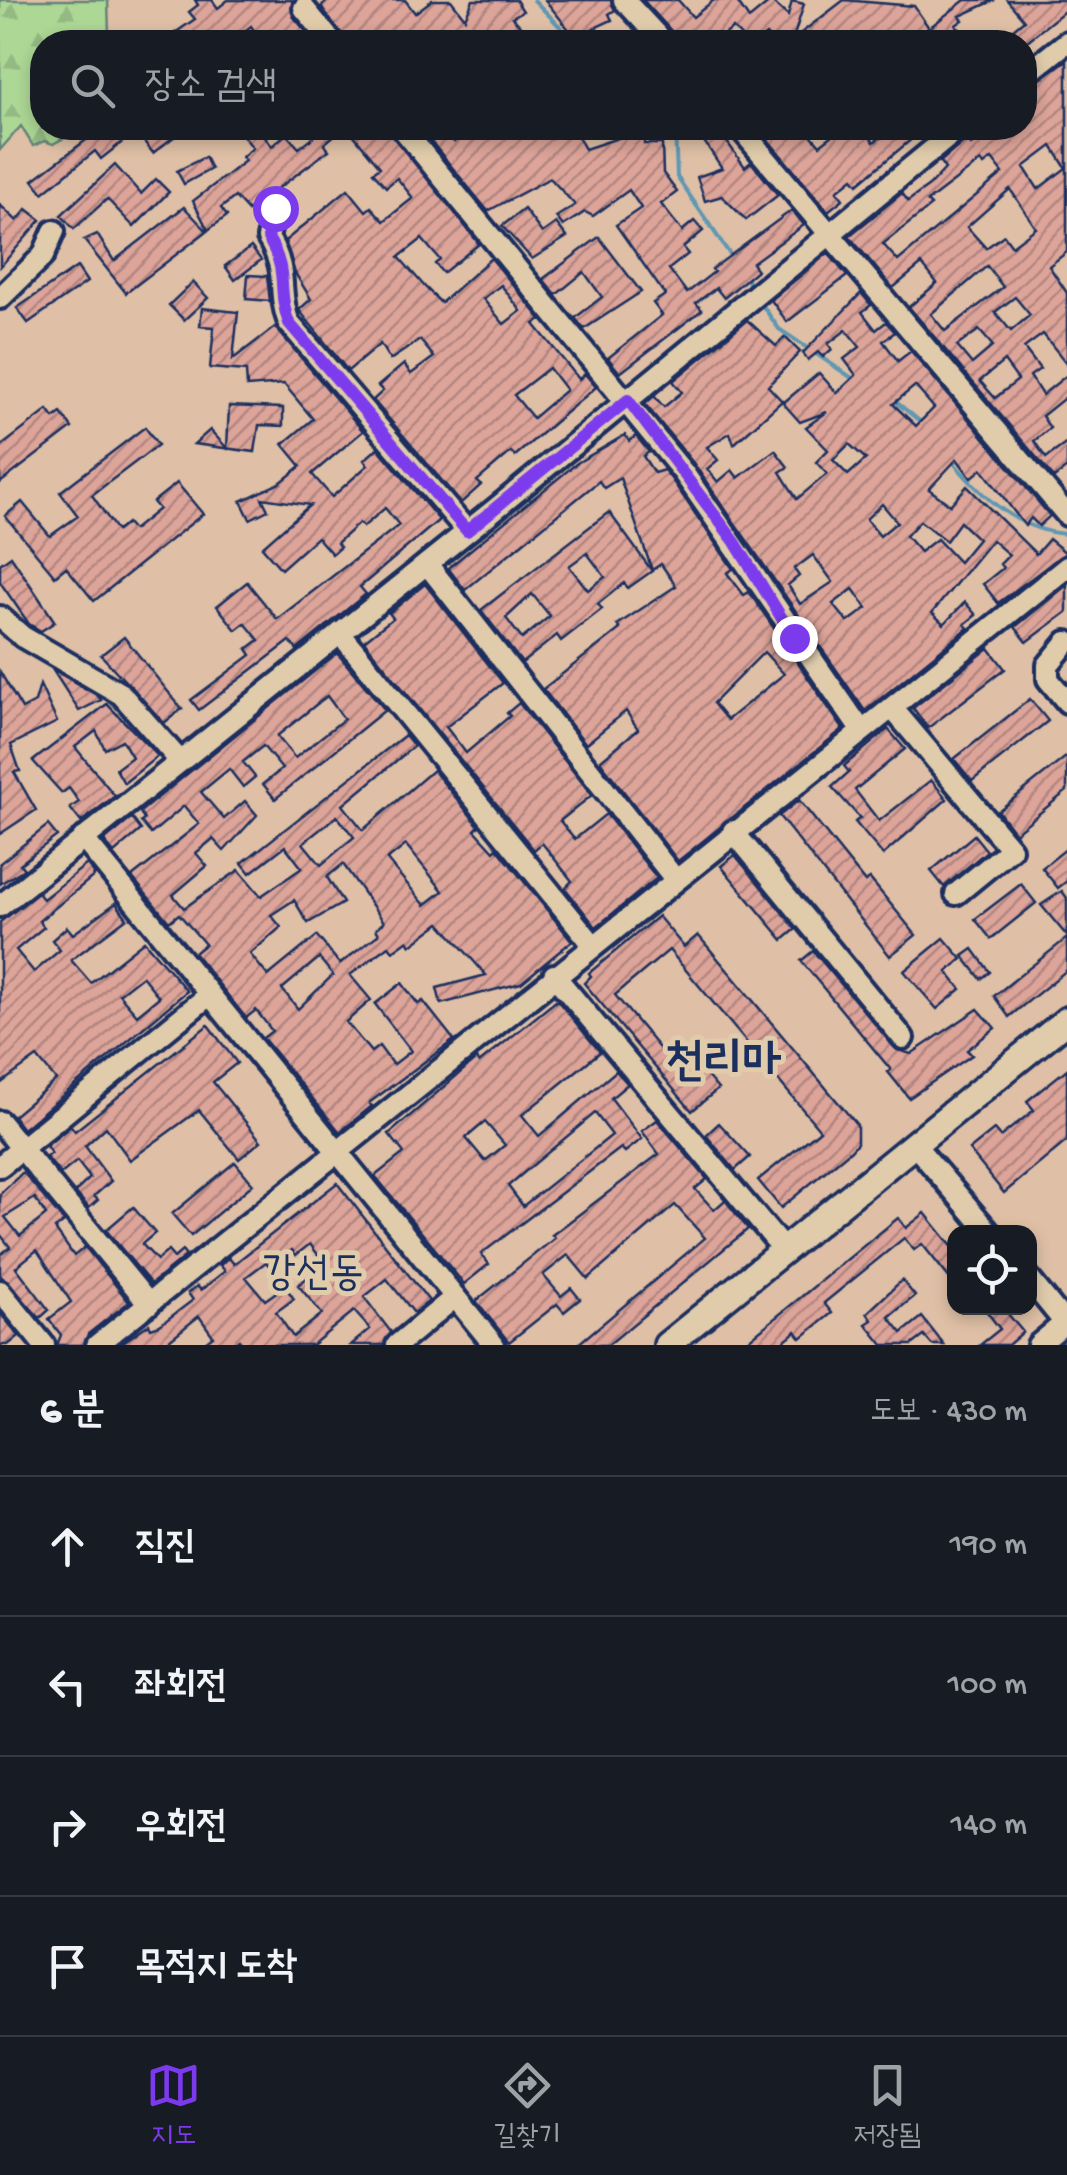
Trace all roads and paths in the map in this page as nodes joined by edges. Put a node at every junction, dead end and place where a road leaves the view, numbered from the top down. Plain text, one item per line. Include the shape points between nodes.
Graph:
1 (624, 0) edge
2 (304, 8) dead end
3 (322, 30) edge
4 (652, 30) edge
5 (1067, 42) edge
6 (1037, 66) edge
7 (412, 140) edge
8 (750, 140) edge
9 (944, 140) edge
10 (275, 208) dead end
11 (829, 230) junction
12 (54, 231) dead end
13 (0, 298) edge
14 (628, 400) junction
15 (1067, 515) edge
16 (467, 531) junction
17 (427, 564) junction
18 (1067, 567) edge
19 (0, 617) edge
20 (340, 633) junction
21 (1067, 642) edge
22 (1067, 702) edge
23 (893, 708) junction
24 (860, 730) junction
25 (178, 760) junction
26 (733, 831) junction
27 (83, 838) junction
28 (674, 879) junction
29 (956, 894) dead end
30 (0, 906) edge
31 (594, 946) junction
32 (554, 975) junction
33 (208, 996) junction
34 (1067, 1020) edge
35 (902, 1038) dead end
36 (0, 1122) edge
37 (914, 1144) junction
38 (21, 1148) junction
39 (338, 1152) junction
40 (0, 1166) edge
41 (983, 1225) edge
42 (784, 1250) junction
43 (1037, 1288) edge
44 (0, 1292) edge
45 (455, 1297) junction
46 (150, 1304) junction
47 (1066, 1322) edge
48 (44, 1345) edge
49 (97, 1345) edge
50 (397, 1345) edge
51 (494, 1345) edge
52 (667, 1345) edge
53 (1038, 1345) edge

1 - 4 street
2 - 3 street
5 - 6 street
7 - 14 street
8 - 11 street
9 - 11 street
10 - 16 street via 268,238 283,263 282,305 289,323
11 - 14 street
11 - 15 street
12 - 13 street via 42,256
14 - 16 street
14 - 24 street via 735,542
16 - 17 street
17 - 20 street
17 - 28 street
18 - 23 street
19 - 25 street via 121,694
20 - 25 street
20 - 31 street
21 - 22 street via 1048,664 1048,678
23 - 24 street
23 - 29 street via 1011,850
24 - 26 street
25 - 27 street
26 - 28 street
26 - 35 street
27 - 30 street
27 - 33 street
28 - 31 street
31 - 32 street
32 - 39 street
32 - 42 street
33 - 38 street
33 - 39 street
34 - 37 main road
36 - 38 street
37 - 41 street
37 - 42 main road
38 - 40 street
38 - 46 street
39 - 45 street
39 - 46 street
42 - 52 main road
43 - 47 street
44 - 48 street
45 - 50 street
45 - 51 street
46 - 49 street
47 - 53 street

